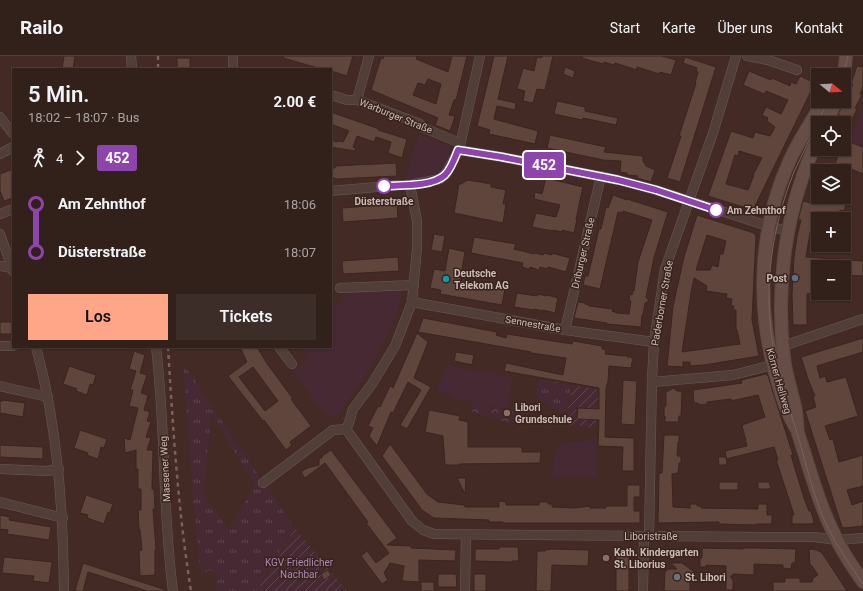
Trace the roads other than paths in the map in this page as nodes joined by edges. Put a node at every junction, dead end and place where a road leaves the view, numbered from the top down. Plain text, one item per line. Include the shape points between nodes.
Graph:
1 (131, 56) edge
2 (233, 56) edge
3 (369, 56) edge
4 (480, 56) edge
5 (736, 56) edge
6 (747, 56) edge
7 (846, 59) edge
8 (132, 68) edge
9 (234, 68) edge
10 (841, 68) edge
11 (797, 70) dead end
12 (332, 95) edge
13 (356, 100) junction
14 (819, 108) edge
15 (0, 117) edge
16 (12, 133) edge
17 (459, 146) junction
18 (12, 148) edge
19 (0, 154) edge
20 (811, 156) edge
21 (601, 176) junction
22 (410, 185) junction
23 (332, 191) edge
24 (688, 200) junction
25 (12, 209) edge
26 (0, 214) edge
27 (768, 226) junction
28 (788, 231) junction
29 (0, 234) edge
30 (0, 266) edge
31 (12, 267) edge
32 (12, 270) edge
33 (414, 285) junction
34 (340, 288) dead end
35 (412, 302) junction
36 (863, 319) edge
37 (565, 330) junction
38 (654, 342) junction
39 (0, 346) edge
40 (12, 346) edge
41 (783, 346) junction
42 (36, 348) edge
43 (156, 348) edge
44 (281, 348) edge
45 (292, 364) dead end
46 (772, 365) junction
47 (652, 382) junction
48 (0, 386) edge
49 (48, 397) junction
50 (346, 429) junction
51 (798, 432) junction
52 (0, 469) edge
53 (59, 469) junction
54 (263, 483) dead end
55 (0, 502) edge
56 (63, 518) junction
57 (466, 534) junction
58 (647, 536) junction
59 (863, 538) edge
60 (836, 540) junction
61 (863, 582) edge
62 (64, 591) edge
63 (173, 591) edge
64 (465, 591) edge
65 (643, 591) edge

1 - 8 street
2 - 9 street
3 - 13 street
4 - 17 street
5 - 24 street, Paderborner Straße via 696,184
6 - 11 street
7 - 10 main road
12 - 13 street, Warburger Straße
13 - 17 street, Warburger Straße via 420,124
14 - 27 main road, Körner Hellweg via 789,162
15 - 16 street
17 - 21 street
17 - 22 street via 446,174 440,179
18 - 19 street
20 - 28 main road, Körner Hellweg via 800,184
21 - 24 street
21 - 37 street, Driburger Straße
22 - 23 street
22 - 33 street via 417,221
24 - 27 street
24 - 38 street, Paderborner Straße via 665,269
25 - 26 street
27 - 28 street
27 - 46 main road, Körner Hellweg via 764,268 764,312
28 - 41 main road, Körner Hellweg via 781,301
29 - 31 street
30 - 32 street
33 - 34 street
33 - 35 street
35 - 37 street, Sennestraße
35 - 50 street via 395,346 353,410
36 - 41 street
37 - 38 street, Sennestraße
38 - 47 street, Paderborner Straße
39 - 40 street
41 - 51 main road, Körner Hellweg
42 - 49 street
43 - 63 street, Massener Weg
44 - 45 street
46 - 47 street via 733,375
46 - 51 main road, Körner Hellweg via 788,417
47 - 58 street, Paderborner Straße
48 - 49 street
49 - 53 street
50 - 54 street via 333,430
50 - 57 street, Liboristraße via 412,521 423,530 434,534
51 - 60 main road, Körner Hellweg
52 - 53 street
53 - 56 street
55 - 56 street
56 - 62 street
57 - 58 street, Liboristraße
57 - 64 street
58 - 60 street, Liboristraße via 807,537
58 - 65 street, Paderborner Straße
59 - 60 street, Liboristraße
60 - 61 main road, Körner Hellweg

